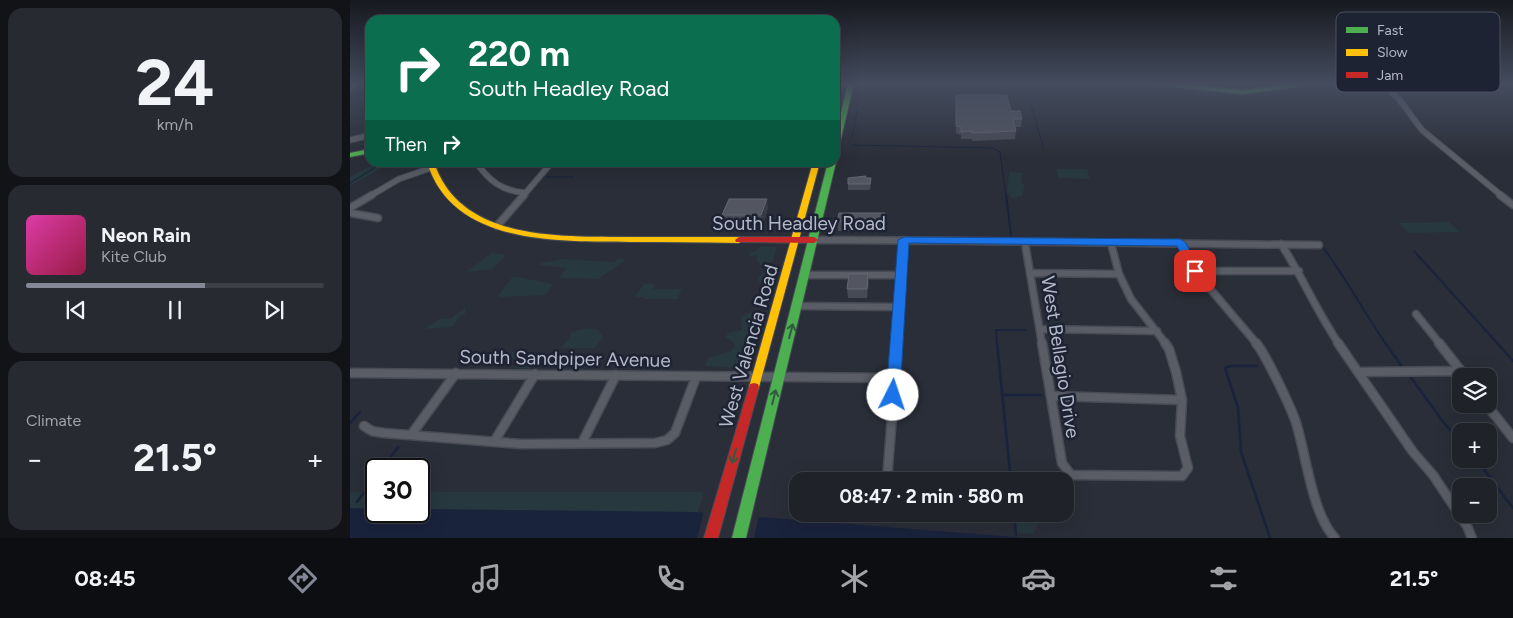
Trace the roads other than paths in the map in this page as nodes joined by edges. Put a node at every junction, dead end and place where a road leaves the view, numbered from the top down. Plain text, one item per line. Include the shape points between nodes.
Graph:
1 (844, 108) edge
2 (1405, 108) edge
3 (840, 124) edge
4 (365, 136) edge
5 (350, 140) edge
6 (365, 152) edge
7 (350, 155) edge
8 (425, 167) edge
9 (431, 167) edge
10 (479, 167) edge
11 (548, 167) edge
12 (816, 167) edge
13 (831, 167) edge
14 (526, 193) junction
15 (1513, 205) edge
16 (350, 208) edge
17 (350, 213) edge
18 (378, 218) dead end
19 (497, 226) junction
20 (795, 240) junction
21 (814, 240) junction
22 (904, 240) junction
23 (1025, 243) junction
24 (1110, 243) junction
25 (1180, 243) junction
26 (1281, 244) junction
27 (1319, 245) dead end
28 (1195, 271) junction
29 (1299, 271) junction
30 (1030, 273) junction
31 (806, 274) junction
32 (902, 274) junction
33 (1119, 274) junction
34 (797, 306) junction
35 (900, 306) junction
36 (1416, 314) dead end
37 (1040, 329) junction
38 (1157, 331) junction
39 (1458, 368) edge
40 (1358, 372) junction
41 (350, 373) edge
42 (456, 373) junction
43 (535, 374) junction
44 (1452, 374) edge
45 (616, 375) junction
46 (696, 376) junction
47 (757, 376) junction
48 (779, 378) junction
49 (895, 378) junction
50 (1051, 396) junction
51 (1182, 400) junction
52 (1493, 413) edge
53 (364, 426) dead end
54 (411, 435) junction
55 (1513, 438) edge
56 (494, 442) junction
57 (582, 443) junction
58 (888, 472) edge
59 (711, 538) edge
60 (739, 538) edge
61 (1335, 538) edge
62 (1472, 538) edge

1 - 3 main road
2 - 15 street via 1422,130
4 - 5 street
6 - 7 main road
8 - 16 street via 398,179
9 - 19 main road, South Headley Road via 443,189 464,209 476,218
10 - 14 street via 506,191
11 - 14 street
12 - 20 main road, West Valencia Road
13 - 21 main road, West Valencia Road
14 - 19 street
17 - 18 street
19 - 20 main road, South Headley Road via 582,239
20 - 21 main road, South Headley Road
20 - 47 main road, West Valencia Road
21 - 22 street, South Headley Road
21 - 31 main road, West Valencia Road
22 - 23 street, South Headley Road
22 - 32 street
23 - 24 street, South Headley Road
23 - 30 street, West Bellagio Drive
24 - 25 street, South Headley Road
24 - 33 street
25 - 26 street, South Headley Road
25 - 28 street
26 - 27 street, South Headley Road
26 - 29 street
28 - 29 street
28 - 61 street via 1259,346 1297,424 1310,482 1328,531
29 - 40 street via 1306,289
30 - 33 street
30 - 37 street, West Bellagio Drive
31 - 32 street
31 - 34 main road, West Valencia Road
32 - 35 street
33 - 38 street via 1131,299
34 - 35 street
48 -> 34 main road, West Valencia Road
35 - 49 street
36 - 39 street
37 - 38 street
37 - 50 street, West Bellagio Drive
38 - 51 street via 1168,349
40 - 44 street
40 - 62 street via 1413,452 1433,475
41 - 42 street, South Sandpiper Avenue
42 - 43 street, South Sandpiper Avenue
42 - 54 street
43 - 45 street, South Sandpiper Avenue
43 - 56 street
45 - 46 street, South Sandpiper Avenue
45 - 57 street
46 - 47 street, South Sandpiper Avenue
46 - 57 street via 676,431 668,442
47 - 48 street, South Sandpiper Avenue
47 -> 59 main road, West Valencia Road
48 - 49 street, South Sandpiper Avenue
60 -> 48 main road, West Valencia Road
49 - 58 street
50 - 51 street
50 - 51 street, West Bellagio Drive via 1062,463 1071,475 1182,476 1188,468 1180,436
52 - 55 street
53 - 54 street via 372,431
54 - 56 street
56 - 57 street

